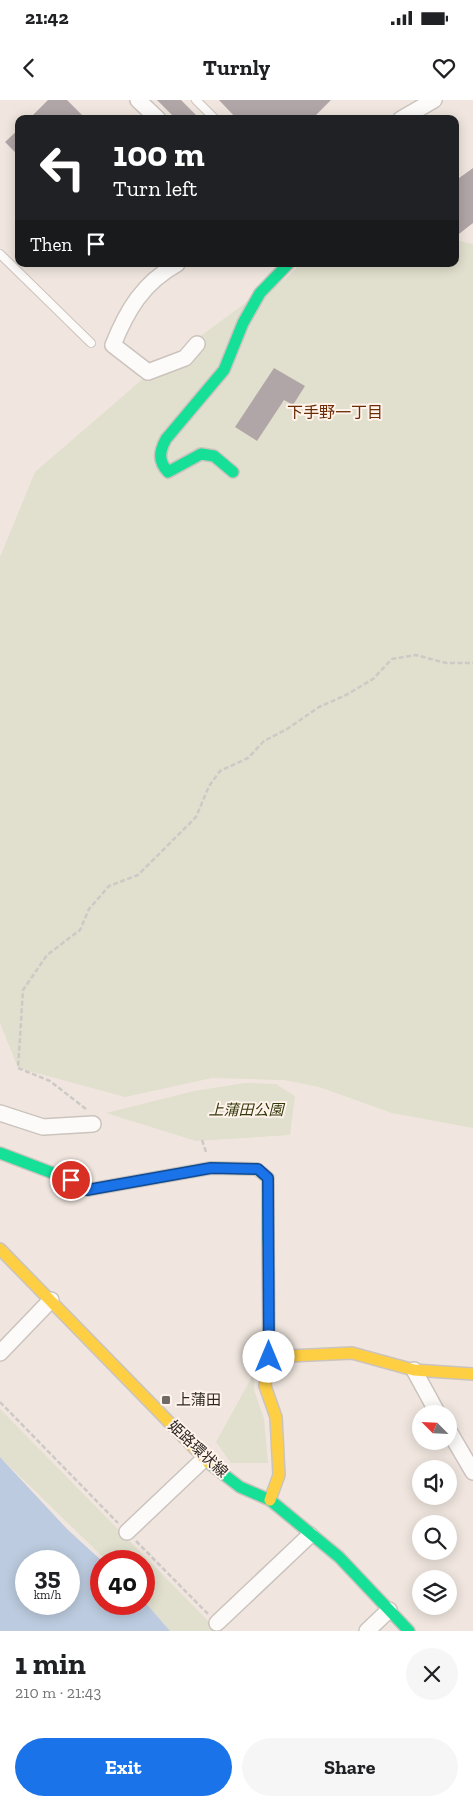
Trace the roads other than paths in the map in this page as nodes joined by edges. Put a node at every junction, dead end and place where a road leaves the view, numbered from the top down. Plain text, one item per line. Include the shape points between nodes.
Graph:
1 (138, 100) edge
2 (434, 100) edge
3 (200, 101) edge
4 (154, 115) edge
5 (211, 115) edge
6 (408, 115) edge
7 (0, 254) edge
8 (172, 267) edge
9 (285, 267) edge
10 (91, 343) dead end
11 (197, 344) dead end
12 (233, 472) dead end
13 (0, 1113) edge
14 (93, 1124) dead end
15 (0, 1153) edge
16 (0, 1249) edge
17 (51, 1300) junction
18 (0, 1353) edge
19 (269, 1357) junction
20 (414, 1370) junction
21 (473, 1374) edge
22 (433, 1405) edge
23 (458, 1446) edge
24 (204, 1459) junction
25 (473, 1472) edge
26 (270, 1500) junction
27 (127, 1532) road end
28 (310, 1534) junction
29 (389, 1610) junction
30 (217, 1624) road end
31 (367, 1631) edge
32 (409, 1631) edge

1 - 4 street
2 - 6 street
3 - 5 lane
7 - 10 lane
8 - 11 street via 154,279 125,314 113,345 148,372 185,358
9 - 12 street via 260,294 243,323 224,370 166,439 159,452 161,466 168,472 204,452 213,454
13 - 14 street via 43,1127
15 - 19 street via 71,1180 87,1190 211,1168 258,1169 268,1178
16 - 17 street, 姫路環状線
17 - 18 street
17 - 24 street, 姫路環状線
19 - 20 street via 352,1353
19 - 26 street via 265,1386 276,1417 278,1475
20 - 21 street
20 - 22 street
23 - 25 street
24 - 26 street, 姫路環状線 via 240,1487
24 - 27 street
26 - 28 street, 姫路環状線
28 - 29 street, 姫路環状線 via 339,1556
28 - 30 street
29 - 31 street
29 - 32 street, 姫路環状線

